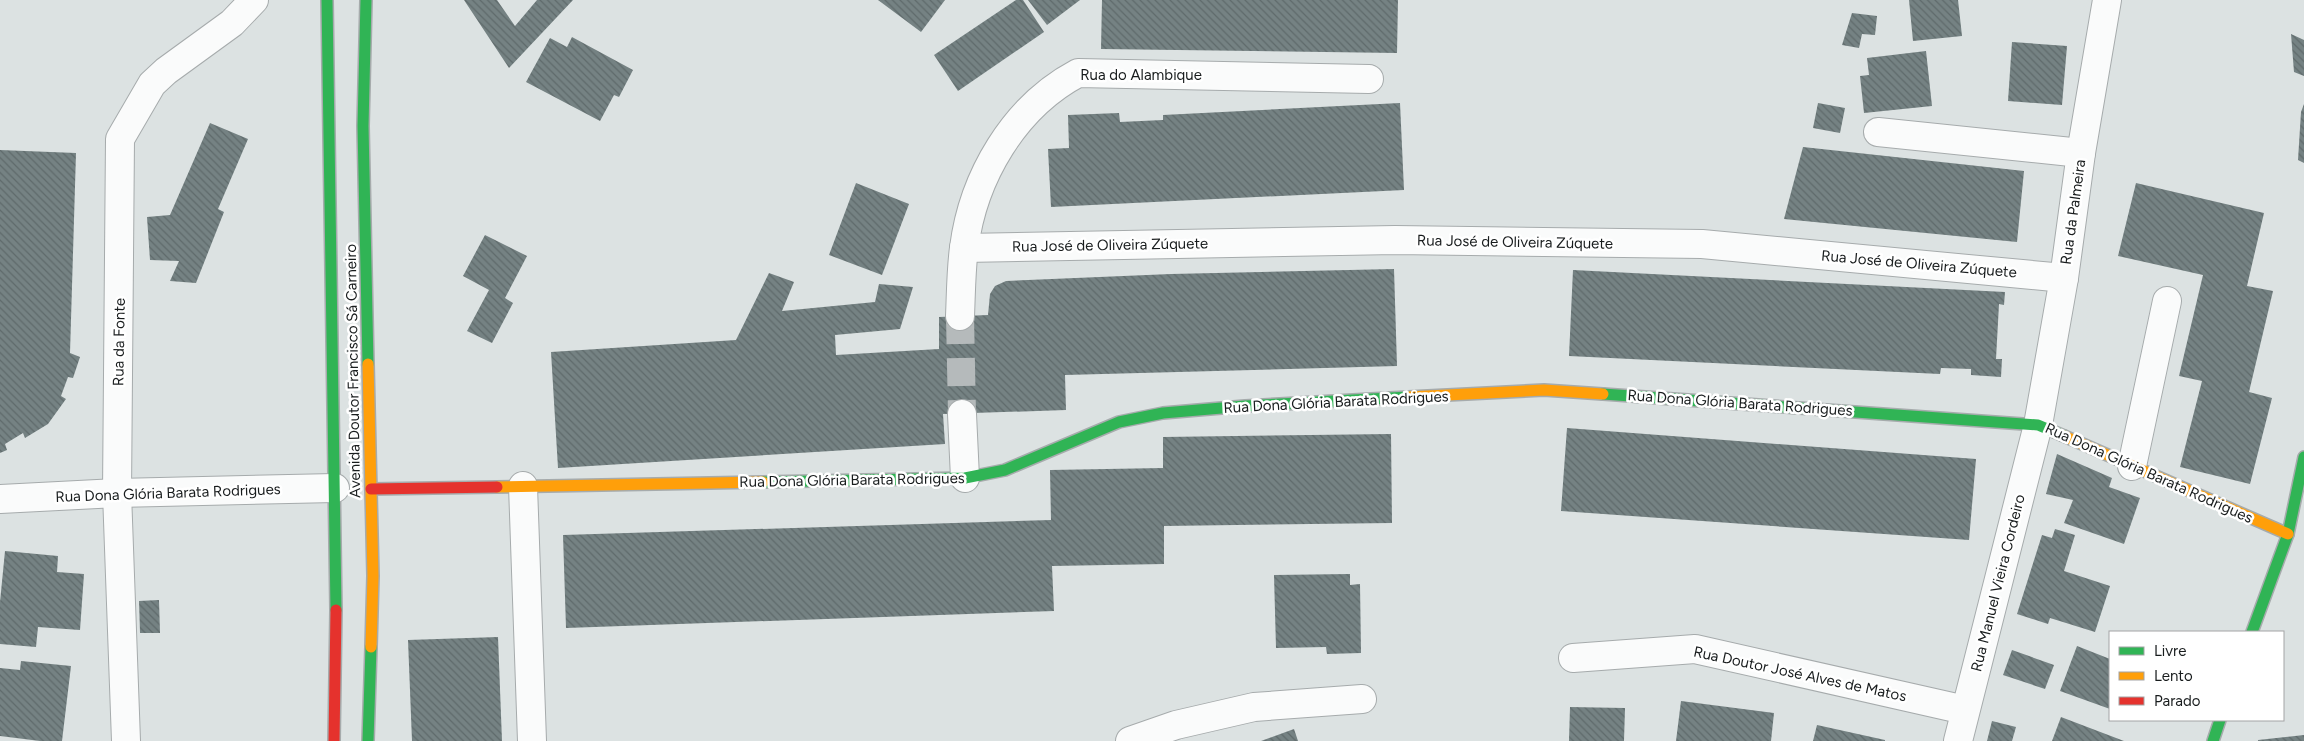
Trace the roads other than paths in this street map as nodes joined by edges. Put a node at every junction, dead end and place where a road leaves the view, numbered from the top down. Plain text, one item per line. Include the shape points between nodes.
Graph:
1 (254, 0) edge
2 (327, 0) edge
3 (366, 0) edge
4 (2107, 0) edge
5 (1369, 79) dead end
6 (1878, 132) dead end
7 (2081, 152) junction
8 (964, 248) junction
9 (2064, 278) junction
10 (2167, 301) dead end
11 (960, 316) tunnel mouth
12 (962, 414) tunnel mouth
13 (2038, 425) junction
14 (2304, 456) edge
15 (2132, 466) junction
16 (966, 478) junction
17 (523, 486) junction
18 (336, 488) junction
19 (371, 489) junction
20 (117, 493) junction
21 (0, 499) edge
22 (2288, 534) junction
23 (2252, 631) edge
24 (1573, 658) dead end
25 (1362, 698) dead end
26 (1965, 710) junction
27 (2220, 721) edge
28 (126, 741) edge
29 (334, 741) edge
30 (368, 741) edge
31 (532, 741) edge
32 (1130, 741) edge
33 (1958, 741) edge
34 (2213, 741) edge

1 - 20 street, Rua da Fonte via 232,23 152,84 120,139
2 - 18 street, Avenida Doutor Francisco Sá Carneiro
3 - 19 street, Avenida Doutor Francisco Sá Carneiro via 363,126
4 - 7 street, Rua da Palmeira
5 - 8 street, Rua do Alambique via 1078,73 1034,103 1010,131 974,203
6 - 7 street
7 - 9 street, Rua da Palmeira
8 - 9 street, Rua José de Oliveira Zúquete via 1395,240 1702,244
8 - 11 street, Rua do Alambique
9 - 13 street, Rua da Palmeira
10 - 15 street
12 - 16 street
13 - 15 street, Rua Dona Glória Barata Rodrigues
13 - 16 street, Rua Dona Glória Barata Rodrigues via 1544,390 1163,413 1119,422 1005,470
13 - 26 street, Rua Manuel Vieira Cordeiro
14 - 22 street
15 - 22 street, Rua Dona Glória Barata Rodrigues
16 - 17 street, Rua Dona Glória Barata Rodrigues
17 - 19 street, Rua Dona Glória Barata Rodrigues
17 - 31 street
18 - 20 street, Rua Dona Glória Barata Rodrigues
18 - 29 street, Avenida Doutor Francisco Sá Carneiro
19 - 30 street, Avenida Doutor Francisco Sá Carneiro via 373,576
20 - 21 street, Rua Dona Glória Barata Rodrigues
20 - 28 street, Rua da Fonte
22 - 23 street
24 - 26 street, Rua Doutor José Alves de Matos via 1695,649
25 - 32 street via 1254,707 1176,725
26 - 33 street, Rua Manuel Vieira Cordeiro
27 - 34 street

